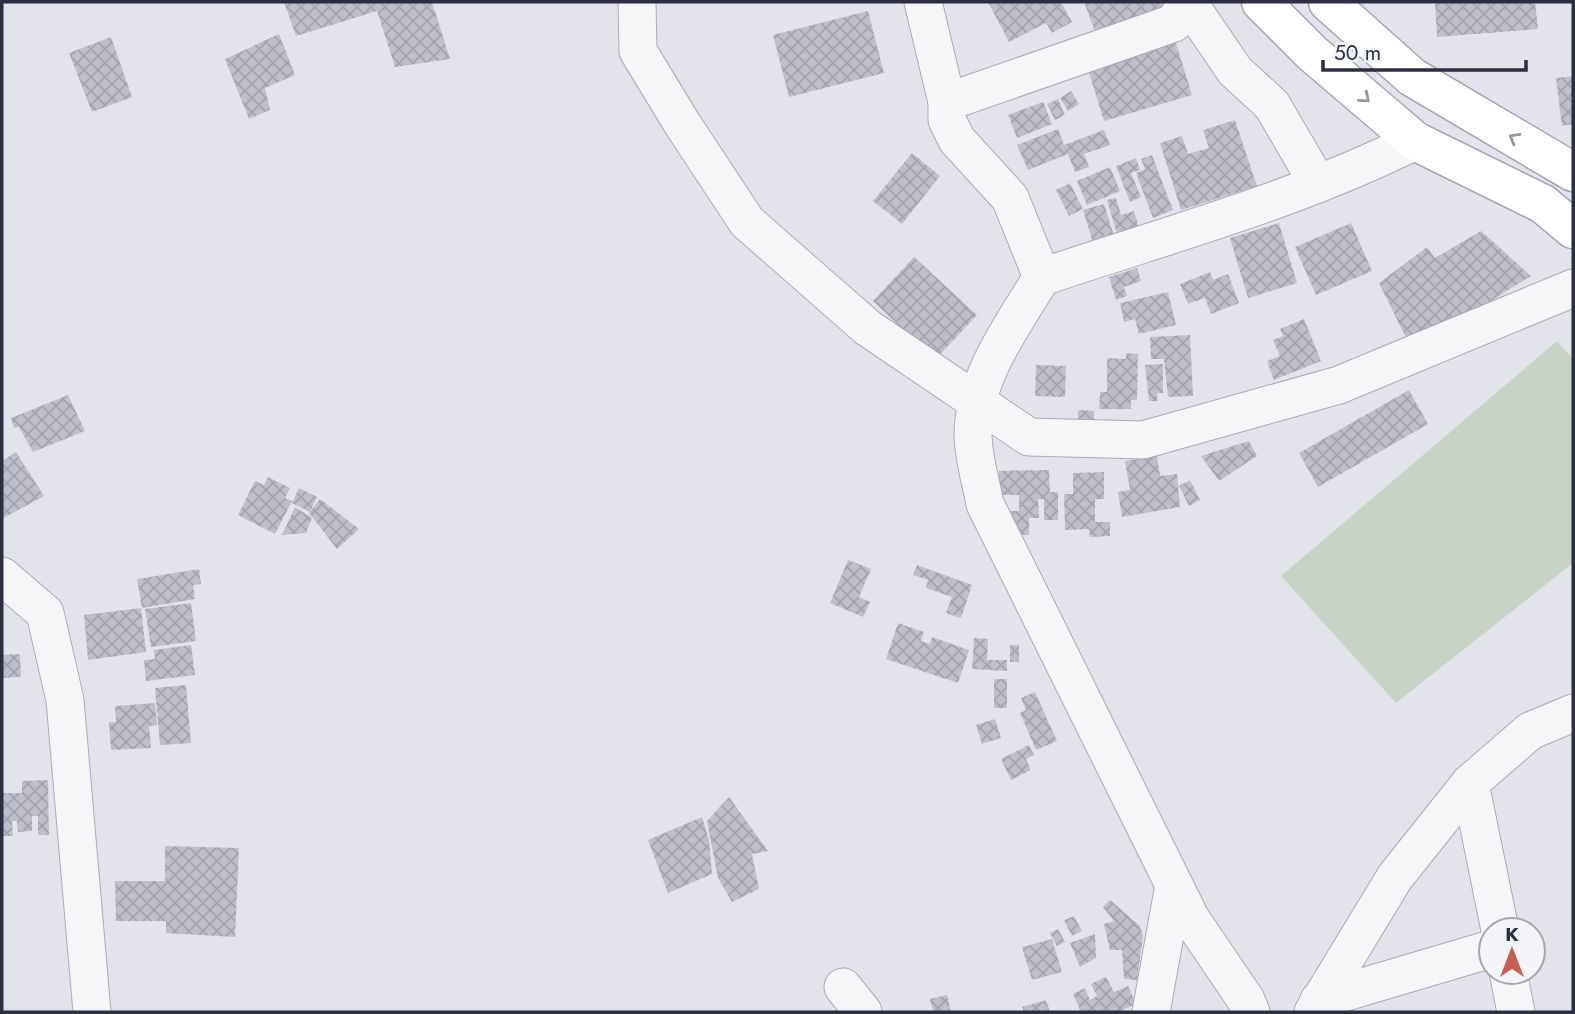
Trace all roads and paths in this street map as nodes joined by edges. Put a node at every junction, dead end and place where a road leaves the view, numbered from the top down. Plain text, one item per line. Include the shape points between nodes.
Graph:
1 (637, 2) edge
2 (923, 2) edge
3 (1188, 2) edge
4 (1261, 2) edge
5 (1328, 2) edge
6 (947, 102) junction
7 (1415, 141) junction
8 (1573, 172) edge
9 (1318, 184) junction
10 (1573, 229) edge
11 (1042, 277) junction
12 (1573, 288) edge
13 (976, 402) junction
14 (2, 576) edge
15 (1573, 713) edge
16 (1470, 783) junction
17 (1174, 885) junction
18 (1497, 916) edge
19 (1477, 954) edge
20 (1511, 986) edge
21 (1316, 1006) edge
22 (92, 1012) edge
23 (1151, 1012) edge
24 (1251, 1012) edge
25 (1516, 1012) edge

1 - 13 street via 638,51 747,222 868,328
2 - 6 street
3 - 6 street via 1174,23
3 - 9 street via 1235,71 1272,106
4 -> 7 main road via 1312,54
8 -> 5 main road via 1412,78
6 - 11 street via 947,120 957,140 1010,198
7 - 9 street
7 - 10 main road via 1543,204
9 - 11 street
11 - 13 street via 998,350
12 - 13 street via 1339,385 1143,440 1029,437
13 - 17 street via 973,437 985,504
14 - 22 street via 45,612 65,700
15 - 16 street via 1530,732
16 - 18 street
16 - 21 street via 1395,877
17 - 23 street
17 - 24 street
19 - 21 street
20 - 25 street

